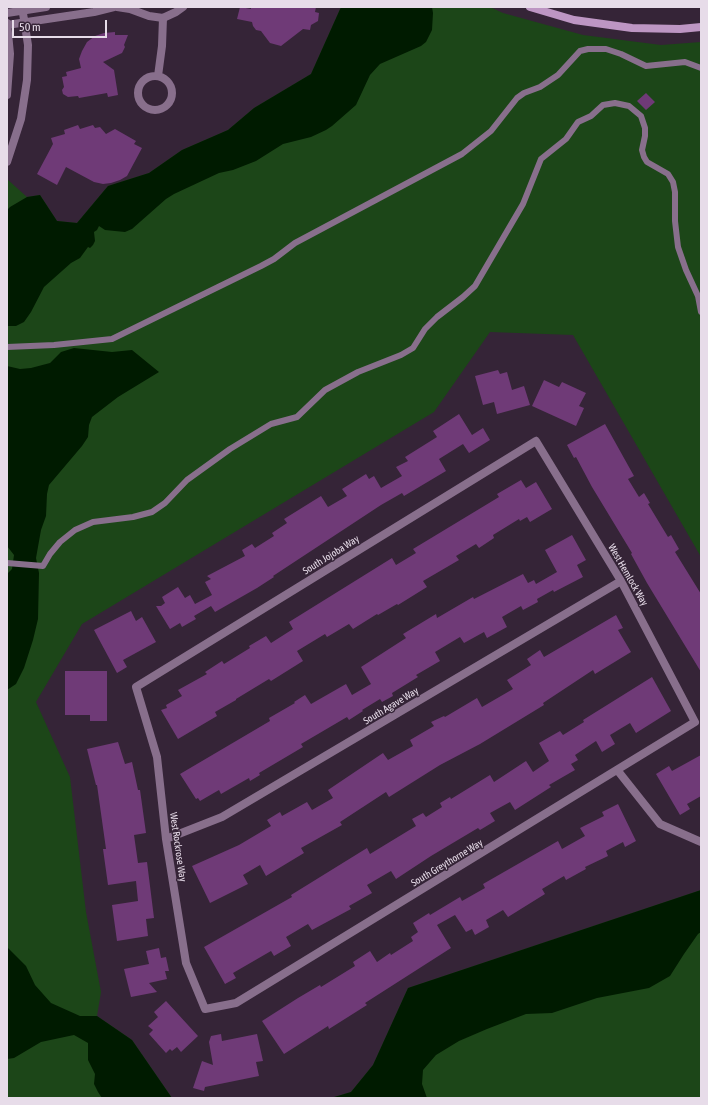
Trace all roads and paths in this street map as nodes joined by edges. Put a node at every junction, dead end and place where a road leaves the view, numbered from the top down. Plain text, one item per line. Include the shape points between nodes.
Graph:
1 (46, 7) edge
2 (114, 7) edge
3 (118, 7) edge
4 (182, 7) edge
5 (530, 7) edge
6 (23, 9) edge
7 (7, 12) edge
8 (163, 18) junction
9 (25, 23) junction
10 (7, 24) edge
11 (701, 27) edge
12 (701, 68) edge
13 (158, 76) junction
14 (7, 95) edge
15 (7, 162) edge
16 (701, 312) edge
17 (7, 347) edge
18 (536, 441) joint
19 (9, 563) edge
20 (621, 581) junction
21 (136, 687) joint
22 (695, 722) joint
23 (618, 771) junction
24 (166, 839) junction
25 (701, 842) edge
26 (205, 1009) joint

1 - 6 street
2 - 9 street
3 - 8 street
4 - 8 street
5 - 11 street via 574,20 632,28
6 - 7 street
6 - 9 street
8 - 13 street
9 - 10 street
9 - 15 street via 28,45 27,80 21,119
10 - 14 street via 10,54
12 - 17 lane via 685,62 646,66 606,49 580,51 558,75 517,98 491,131 462,154 295,243 267,262 112,339
13 - 13 street via 143,80 138,89 139,100 151,110 162,108 171,100 168,82
16 - 19 lane via 698,296 678,247 673,182 668,174 644,157 642,150 645,128 640,116 629,106 615,103 603,105 591,116 578,122 566,139 542,159 523,204 475,286 437,317 425,329 413,348 358,372 325,390 297,417 271,424 230,449 187,480 165,503 152,512 93,522 75,530 60,542 43,566
18 - 20 street, West Hemlock Way
18 - 21 street, South Jojoba Way
20 - 22 street, West Hemlock Way
20 - 24 street, South Agave Way via 222,817
21 - 24 street, West Rockrose Way via 157,757
22 - 23 street, South Greythorne Way
23 - 25 street via 660,824
23 - 26 street, South Greythorne Way via 236,1003
24 - 26 street, West Rockrose Way via 186,963

